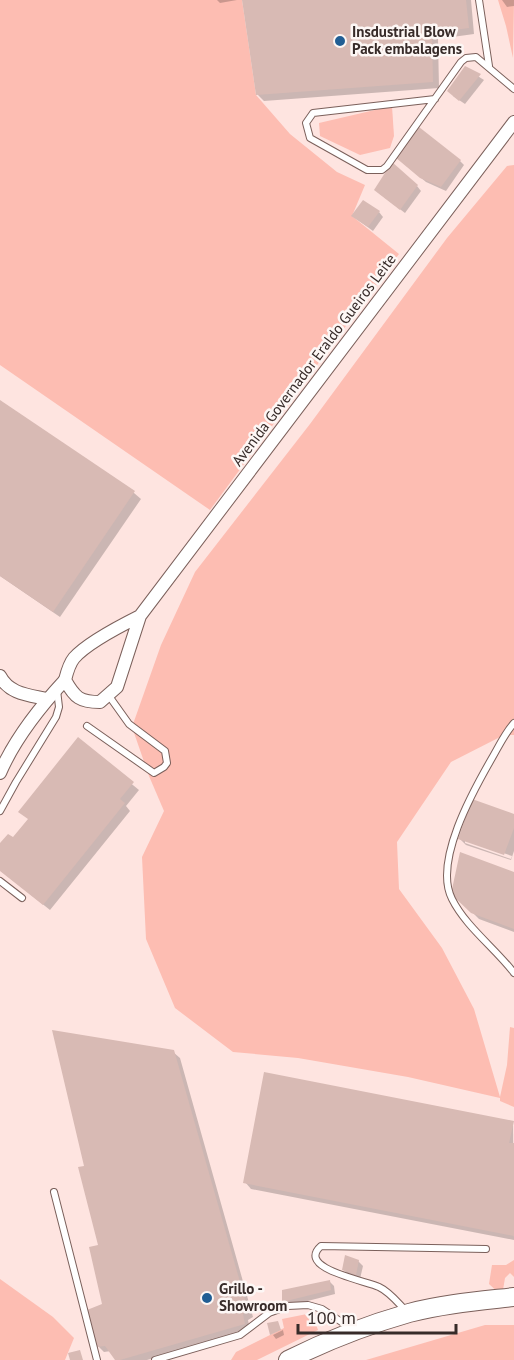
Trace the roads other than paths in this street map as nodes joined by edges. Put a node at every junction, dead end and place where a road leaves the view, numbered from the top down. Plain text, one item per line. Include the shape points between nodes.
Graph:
1 (479, 0) edge
2 (489, 67) junction
3 (514, 89) edge
4 (435, 99) junction
5 (514, 122) edge
6 (140, 616) junction
7 (0, 676) edge
8 (61, 685) junction
9 (109, 696) junction
10 (47, 699) junction
11 (514, 723) edge
12 (87, 726) dead end
13 (0, 773) edge
14 (0, 811) edge
15 (0, 881) edge
16 (22, 898) dead end
17 (514, 973) edge
18 (54, 1192) dead end
19 (486, 1250) dead end
20 (514, 1297) edge
21 (409, 1313) junction
22 (355, 1331) junction
23 (97, 1360) edge
24 (155, 1360) edge
25 (288, 1360) edge

1 - 2 lane
2 - 3 lane
2 - 4 lane via 476,57 466,58
4 - 4 lane via 382,170 367,170 306,132 306,123 313,113
5 - 6 street, Avenida Governador Eraldo Gueiros Leite
6 - 8 street, Avenida Governador Eraldo Gueiros Leite via 80,652
6 - 9 street, Avenida Governador Eraldo Gueiros Leite via 117,687
7 - 10 street via 15,691
8 - 9 street via 80,699 100,702
8 - 10 street, Avenida Governador Eraldo Gueiros Leite
8 - 14 lane via 56,717
9 - 12 lane via 129,724 165,752 167,763 154,773
10 - 13 street, Avenida Governador Eraldo Gueiros Leite
11 - 17 lane via 473,791 453,838 446,880 457,909
15 - 16 lane
18 - 23 lane
19 - 21 lane via 318,1248 316,1257 328,1270 382,1288
20 - 21 main road
21 - 22 main road
22 - 24 lane via 322,1309 288,1306 269,1313 240,1335
22 - 25 main road

